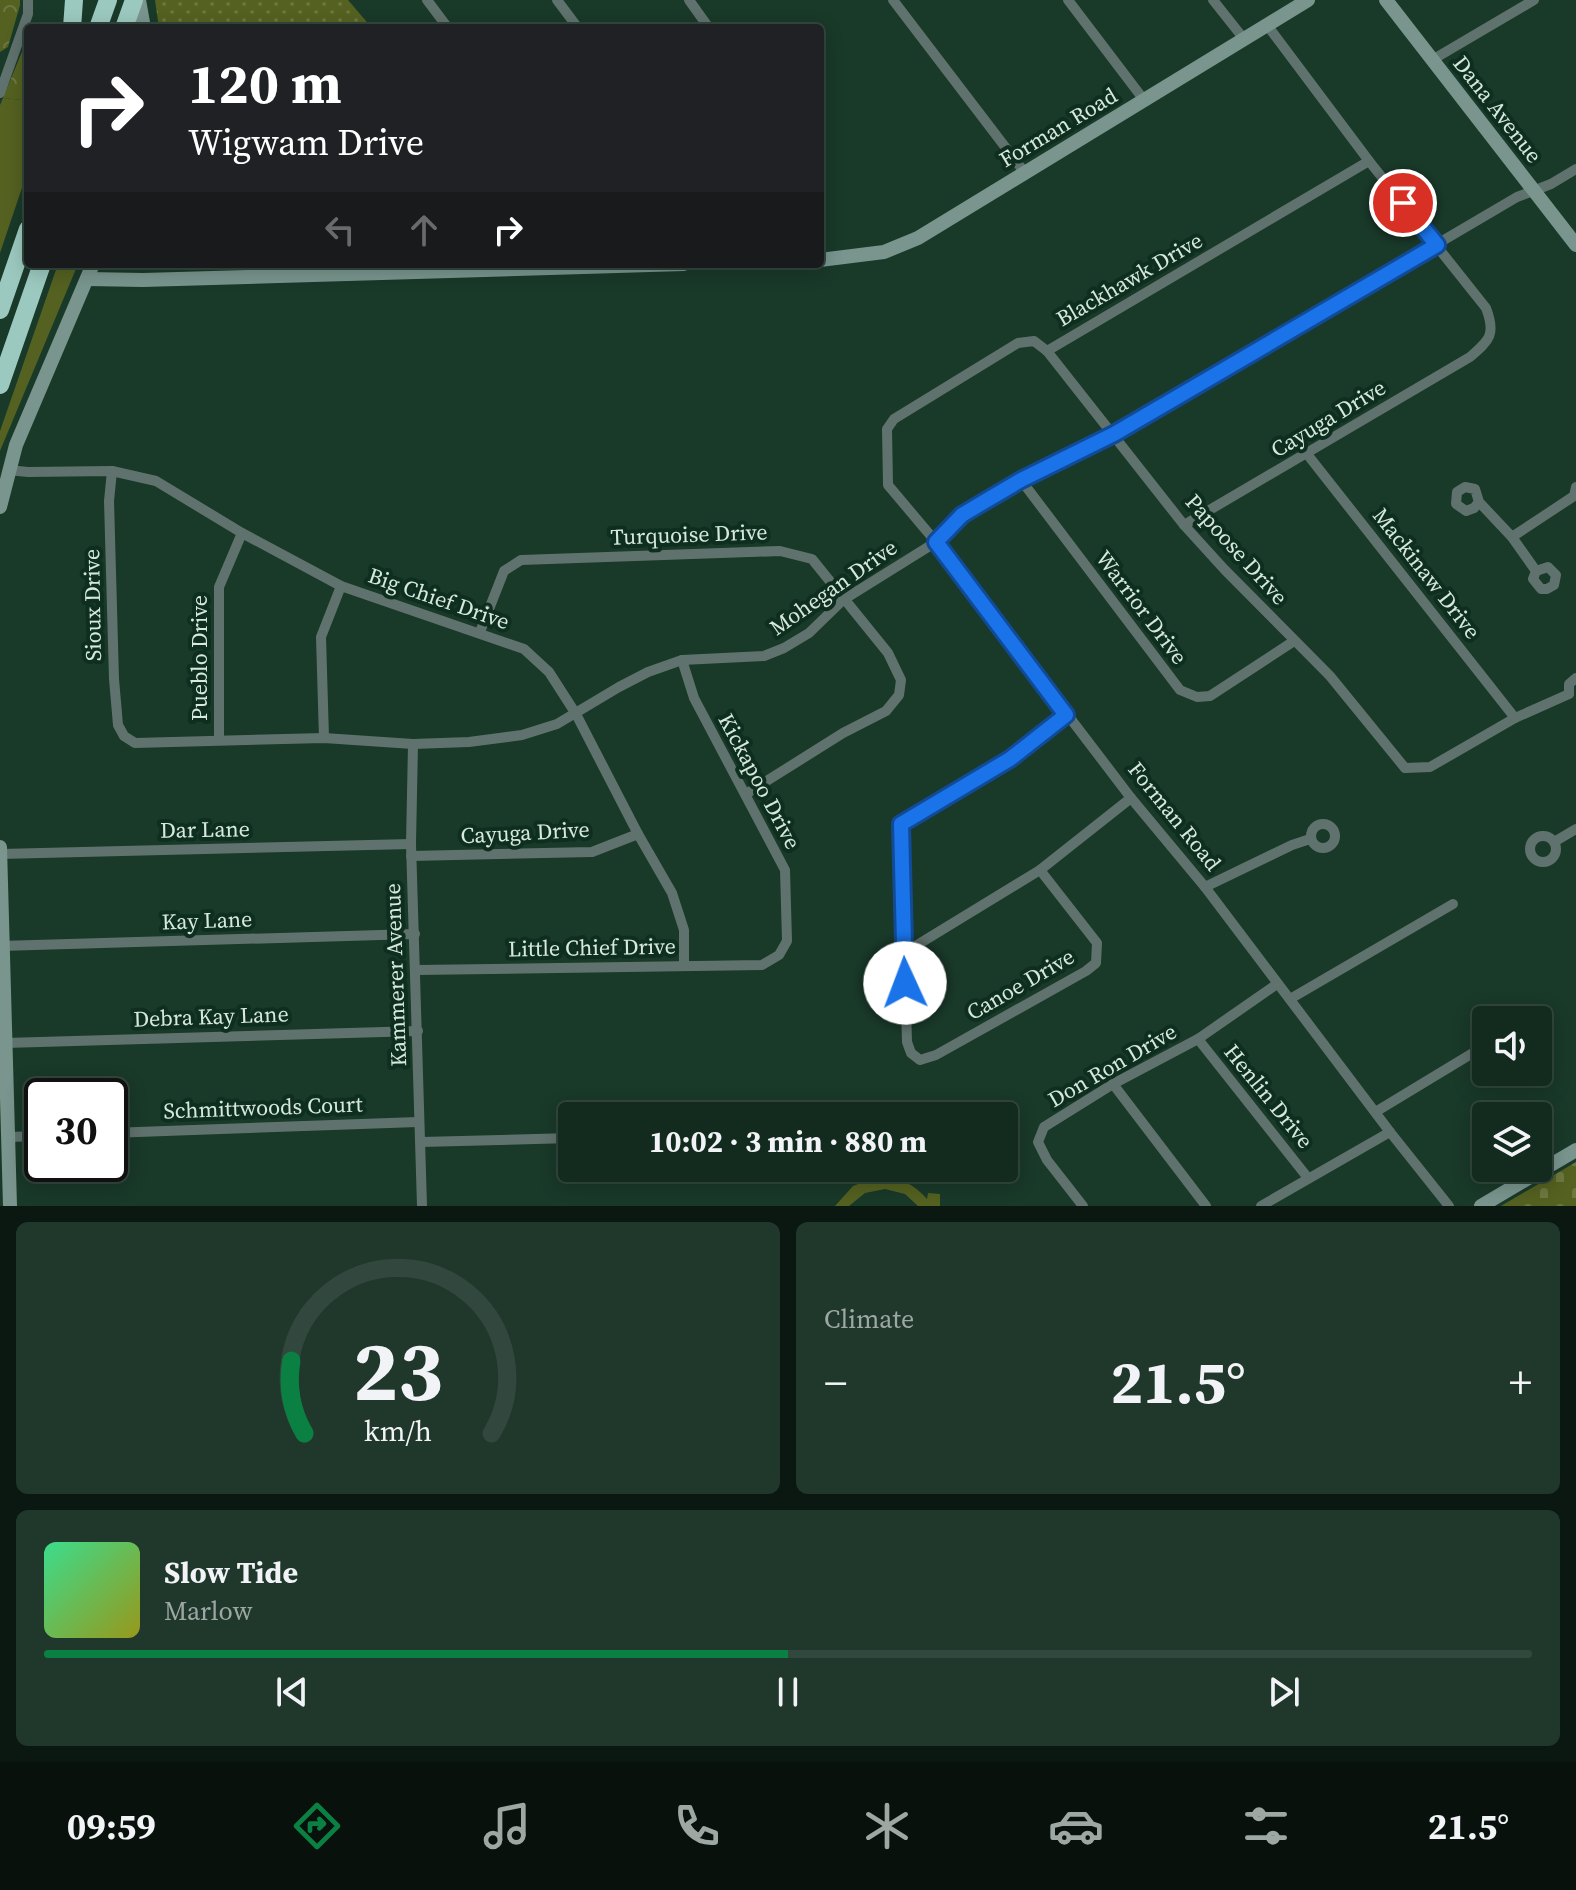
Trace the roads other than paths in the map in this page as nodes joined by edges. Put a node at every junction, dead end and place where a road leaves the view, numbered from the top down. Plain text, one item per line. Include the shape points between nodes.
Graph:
1 (28, 0) edge
2 (74, 0) edge
3 (108, 0) edge
4 (137, 0) edge
5 (427, 0) edge
6 (557, 0) edge
7 (689, 0) edge
8 (893, 0) edge
9 (1068, 0) edge
10 (1213, 0) edge
11 (1308, 0) edge
12 (1386, 0) edge
13 (1534, 0) edge
14 (24, 24) edge
15 (72, 24) edge
16 (99, 24) edge
17 (126, 24) edge
18 (143, 24) edge
19 (445, 24) edge
20 (575, 24) edge
21 (706, 24) edge
22 (24, 25) edge
23 (1267, 25) junction
24 (1244, 39) junction
25 (1432, 60) junction
26 (0, 93) edge
27 (1144, 100) junction
28 (1369, 161) junction
29 (1576, 169) edge
30 (1025, 173) junction
31 (1533, 191) junction
32 (24, 241) edge
33 (1437, 245) junction
34 (1576, 245) edge
35 (824, 260) edge
36 (41, 268) edge
37 (91, 268) edge
38 (549, 268) edge
39 (87, 279) junction
40 (0, 310) edge
41 (1047, 351) junction
42 (0, 385) edge
43 (1114, 434) junction
44 (886, 448) joint
45 (1307, 454) junction
46 (8, 470) junction
47 (112, 471) junction
48 (1021, 480) junction
49 (1575, 494) edge
50 (1479, 502) dead end
51 (0, 507) edge
52 (1184, 525) junction
53 (242, 533) junction
54 (1512, 537) junction
55 (936, 542) junction
56 (1536, 571) dead end
57 (341, 586) junction
58 (843, 600) junction
59 (480, 632) junction
60 (1294, 641) junction
61 (682, 660) junction
62 (1576, 678) edge
63 (1572, 697) edge
64 (576, 714) junction
65 (1066, 715) junction
66 (1515, 718) junction
67 (124, 736) joint
68 (324, 738) junction
69 (219, 740) junction
70 (413, 744) junction
71 (746, 794) junction
72 (1131, 798) junction
73 (1576, 829) edge
74 (638, 834) junction
75 (1310, 839) dead end
76 (1554, 842) dead end
77 (411, 844) junction
78 (0, 847) edge
79 (0, 854) edge
80 (411, 856) junction
81 (1040, 870) junction
82 (1205, 887) junction
83 (1453, 904) dead end
84 (415, 934) junction
85 (1, 946) edge
86 (904, 953) junction
87 (768, 964) joint
88 (684, 966) junction
89 (417, 970) junction
90 (1277, 984) junction
91 (1290, 999) junction
92 (418, 1031) junction
93 (1198, 1039) junction
94 (5, 1043) junction
95 (1472, 1053) edge
96 (1113, 1084) junction
97 (1377, 1111) junction
98 (418, 1122) junction
99 (128, 1132) edge
100 (1390, 1132) junction
101 (8, 1137) junction
102 (24, 1137) edge
103 (558, 1138) edge
104 (421, 1142) junction
105 (1576, 1150) edge
106 (1308, 1178) junction
107 (10, 1206) edge
108 (422, 1206) edge
109 (1083, 1206) edge
110 (1206, 1206) edge
111 (1261, 1206) edge
112 (1449, 1206) edge
113 (1481, 1206) edge

1 - 14 street
2 - 15 highway
3 - 16 highway
4 - 17 highway
4 - 18 street
5 - 19 street
6 - 20 street
7 - 21 street
8 - 30 street
9 - 27 street
10 - 24 street
11 - 23 street, Forman Road
12 - 25 street, Dana Avenue
13 - 25 street
22 - 26 street
23 - 24 street, Forman Road
23 - 28 street
24 - 27 street, Forman Road
25 - 31 street, Dana Avenue
27 - 30 street, Forman Road
28 - 33 street
28 - 41 street, Blackhawk Drive
29 - 31 street, Mohegan Drive
30 - 35 street, Forman Road via 901,246
31 - 33 street, Mohegan Drive
31 - 34 street, Dana Avenue
32 - 40 highway
33 - 43 street, Mohegan Drive
33 - 45 street, Cayuga Drive via 1486,308 1492,323 1489,341
36 - 42 highway
37 - 39 street
38 - 39 street
39 - 46 street
41 - 43 street, Papoose Drive
41 - 44 street, Blackhawk Drive via 1034,341 1018,343 894,419 887,429
43 - 48 street, Mohegan Drive
43 - 52 street, Papoose Drive
44 - 55 street, Forman Road via 888,485
45 - 52 street, Cayuga Drive
45 - 66 street, Mackinaw Drive
46 - 47 street, Big Chief Drive
46 - 51 street
47 - 53 street, Big Chief Drive via 156,481
47 - 67 street, Sioux Drive via 114,679 118,725
48 - 55 street, Mohegan Drive via 962,515
48 - 60 street, Warrior Drive via 1180,690 1210,696
49 - 54 street
50 - 54 street
52 - 60 street, Papoose Drive
53 - 57 street, Big Chief Drive
53 - 69 street, Pueblo Drive via 219,587
54 - 56 street
55 - 58 street, Mohegan Drive
55 - 65 street, Forman Road
57 - 59 street, Big Chief Drive
57 - 68 street via 321,637
58 - 59 street, Turquoise Drive via 812,559 780,551 521,560 504,571
58 - 61 street, Mohegan Drive via 809,633 764,656
58 - 71 street, Turquoise Drive via 897,667 899,695 893,705
59 - 64 street, Big Chief Drive via 524,649 549,672
60 - 66 street, Papoose Drive via 1330,676 1405,768 1430,767
61 - 64 street, Mohegan Drive via 629,682
61 - 71 street, Kickapoo Drive via 694,698
62 - 63 street via 1569,684
63 - 66 street
64 - 70 street, Mohegan Drive via 522,735
64 - 74 street, Big Chief Drive
65 - 72 street, Forman Road
65 - 86 street via 1010,759 901,824
67 - 69 street, Mohegan Drive via 150,744
68 - 69 street, Mohegan Drive
68 - 70 street, Mohegan Drive
70 - 77 street, Kammerer Avenue
71 - 87 street, Kickapoo Drive via 785,870 787,941
72 - 81 street
72 - 82 street, Forman Road
73 - 76 street
74 - 80 street, Cayuga Drive via 592,852
74 - 88 street, Big Chief Drive via 672,893 684,930
75 - 82 street
77 - 79 street, Dar Lane
77 - 80 street, Kammerer Avenue
78 - 79 street
79 - 85 street
80 - 84 street, Kammerer Avenue
81 - 86 street
81 - 86 street, Canoe Drive via 1097,943 1096,963 1086,971 920,1060 907,1042
82 - 90 street, Forman Road
83 - 91 street
84 - 85 street, Kay Lane
84 - 89 street, Kammerer Avenue
85 - 94 street
87 - 88 street, Little Chief Drive
88 - 89 street, Little Chief Drive
89 - 92 street, Kammerer Avenue
90 - 91 street, Forman Road
90 - 93 street, Don Ron Drive
91 - 97 street, Forman Road
92 - 94 street, Debra Kay Lane
92 - 98 street, Kammerer Avenue
93 - 96 street, Don Ron Drive
93 - 106 street, Henlin Drive
94 - 101 street
95 - 97 street
96 - 109 street, Don Ron Drive via 1044,1127 1038,1142
96 - 110 street
97 - 100 street, Forman Road
98 - 99 street, Schmittwoods Court
98 - 104 street, Kammerer Avenue
100 - 106 street
100 - 112 street, Forman Road
101 - 102 street
101 - 107 street
103 - 104 street
104 - 108 street, Kammerer Avenue
105 - 113 street
106 - 111 street

